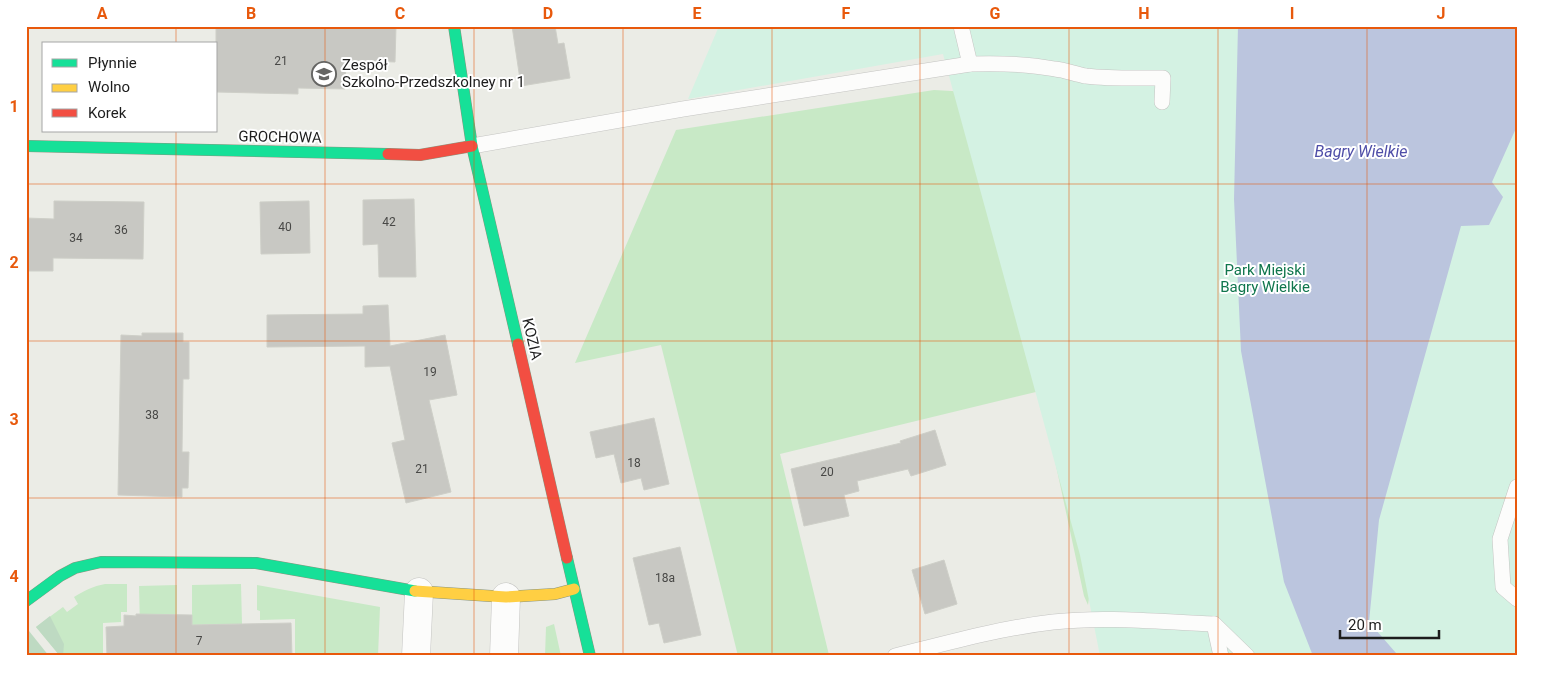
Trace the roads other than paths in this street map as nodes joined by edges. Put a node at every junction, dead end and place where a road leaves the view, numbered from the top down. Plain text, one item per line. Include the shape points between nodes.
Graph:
1 (454, 26) edge
2 (961, 26) edge
3 (970, 64) junction
4 (1162, 102) dead end
5 (26, 146) edge
6 (472, 146) junction
7 (1517, 487) edge
8 (574, 589) junction
9 (419, 592) junction
10 (506, 597) junction
11 (1517, 599) edge
12 (26, 601) edge
13 (1214, 624) junction
14 (416, 656) edge
15 (504, 656) edge
16 (590, 656) edge
17 (895, 656) edge
18 (1221, 656) edge
19 (1247, 656) edge

1 - 6 street, KOZIA
2 - 3 lane
3 - 4 lane via 1021,65 1085,76 1163,78
3 - 6 lane
5 - 6 street, GROCHOWA via 420,155
6 - 8 street, KOZIA
7 - 11 lane via 1500,539 1502,587
8 - 10 street via 555,594
8 - 16 street, KOZIA
9 - 10 street
9 - 12 street via 256,563 101,562 75,568
9 - 14 street
10 - 15 street
13 - 17 lane via 1116,620 1054,622 984,634
13 - 18 lane
13 - 19 lane

